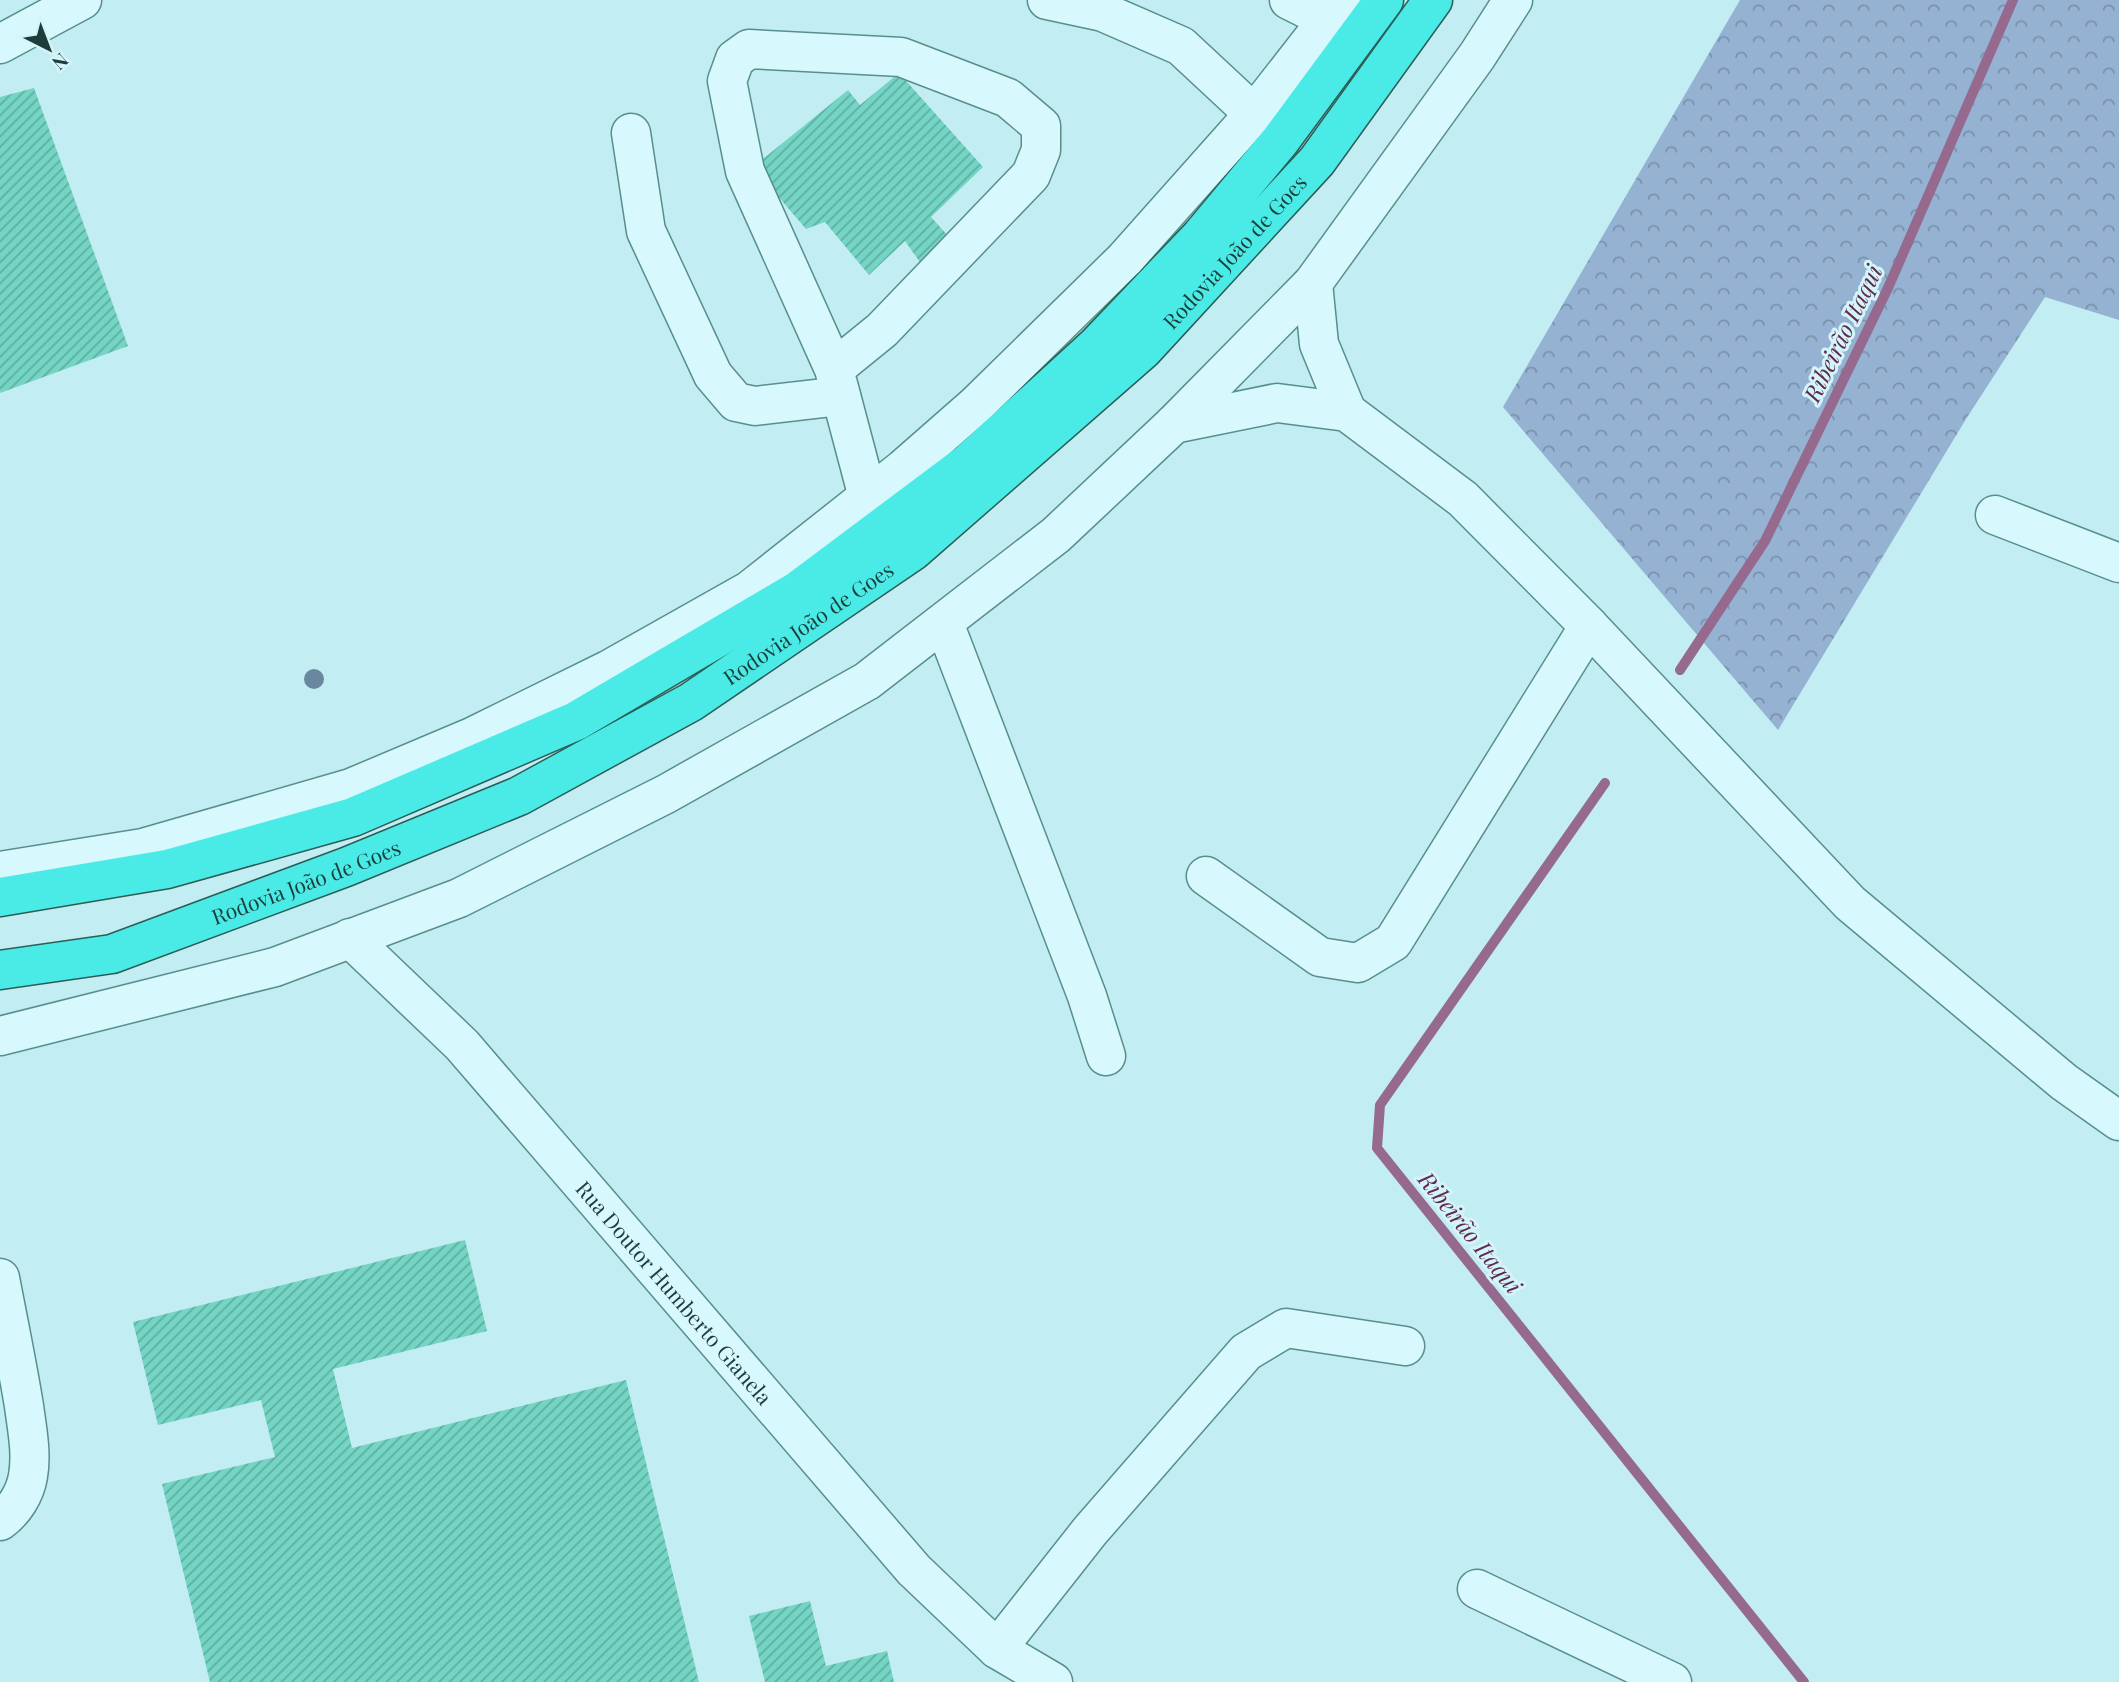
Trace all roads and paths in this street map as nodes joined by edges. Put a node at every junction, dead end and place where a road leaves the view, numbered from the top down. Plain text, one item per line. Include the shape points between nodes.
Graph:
1 (82, 0) edge
2 (1047, 0) edge
3 (1289, 0) edge
4 (1384, 0) edge
5 (1433, 0) edge
6 (1513, 0) edge
7 (1336, 10) edge
8 (0, 44) edge
9 (1254, 114) junction
10 (631, 133) dead end
11 (1313, 283) junction
12 (837, 382) junction
13 (1347, 412) junction
14 (1174, 424) junction
15 (865, 486) dead end
16 (1995, 515) dead end
17 (2119, 563) edge
18 (944, 623) junction
19 (1589, 626) junction
20 (0, 871) edge
21 (1206, 876) dead end
22 (0, 897) edge
23 (350, 938) junction
24 (0, 970) edge
25 (0, 1036) edge
26 (1106, 1056) dead end
27 (2119, 1121) edge
28 (0, 1278) edge
29 (1405, 1346) dead end
30 (0, 1521) edge
31 (1477, 1589) dead end
32 (997, 1649) junction
33 (1053, 1682) edge
34 (1672, 1682) edge

1 - 8 street
2 - 9 street via 1103,12 1181,46
3 - 7 street
4 - 22 highway, Rodovia João de Goes via 1271,152 1201,236 1096,346 968,463 797,591 576,721 353,817 167,869
5 - 24 highway, Rodovia João de Goes via 1317,162 1143,350 913,551 691,702 519,796 346,867 112,954
6 - 11 street
7 - 9 street
9 - 20 street via 1125,259 976,405 750,590 596,676 472,737 351,788 143,848
10 - 12 street via 646,231 713,375 736,402 755,407
11 - 13 street via 1319,344
11 - 14 street
12 - 12 street via 1031,175 1041,150 1041,126 1008,98 901,57 748,50 735,59 727,81 745,171
12 - 15 street
13 - 14 street via 1278,403
13 - 19 street via 1463,499
14 - 18 street via 1056,535
16 - 17 street
18 - 23 street via 867,681 666,794 459,898
18 - 26 street
19 - 21 street via 1392,942 1358,963 1320,957
19 - 27 street via 1850,903 2064,1083
23 - 25 street via 275,967
23 - 32 street, Rua Doutor Humberto Gianela via 462,1045 914,1570
28 - 30 street via 30,1446 24,1492
29 - 32 street via 1286,1328 1246,1352 1090,1531
31 - 34 street
32 - 33 street, Rua Doutor Humberto Gianela

